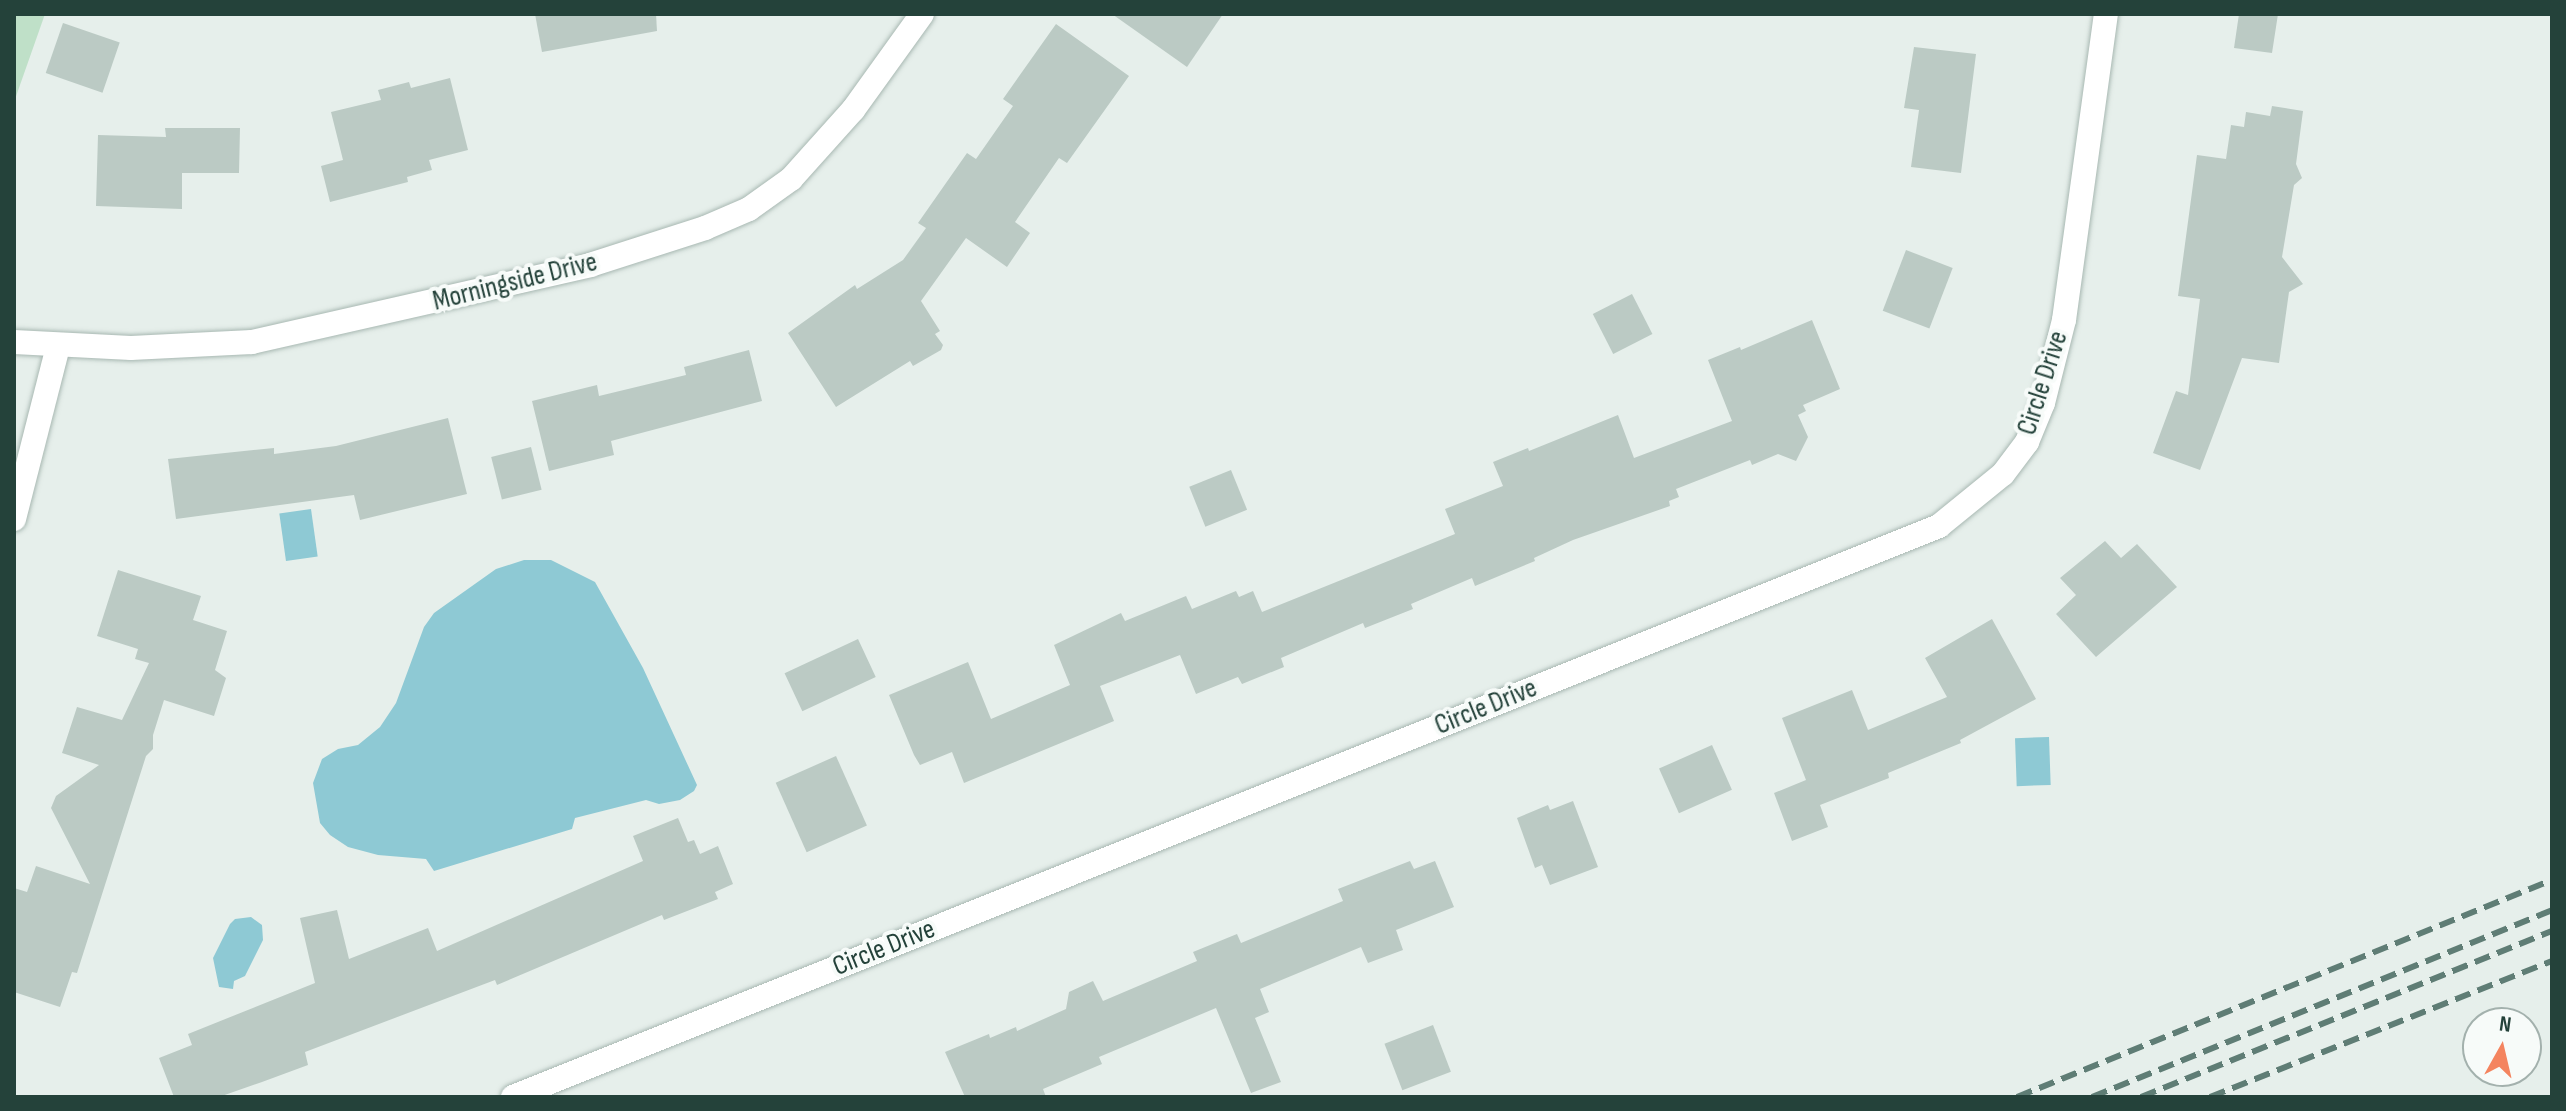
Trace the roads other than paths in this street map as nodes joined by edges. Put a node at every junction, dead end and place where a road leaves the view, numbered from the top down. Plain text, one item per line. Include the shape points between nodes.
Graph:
1 (922, 14) edge
2 (2106, 14) edge
3 (14, 342) edge
4 (58, 346) junction
5 (14, 519) edge
6 (513, 1097) edge

1 - 4 street, Morningside Drive via 853,110 791,179 749,209 705,228 590,265 289,336 217,347
2 - 6 street, Circle Drive via 2064,320 2043,403 2027,442 2003,474 1939,526
3 - 4 street, Morningside Drive
4 - 5 street

